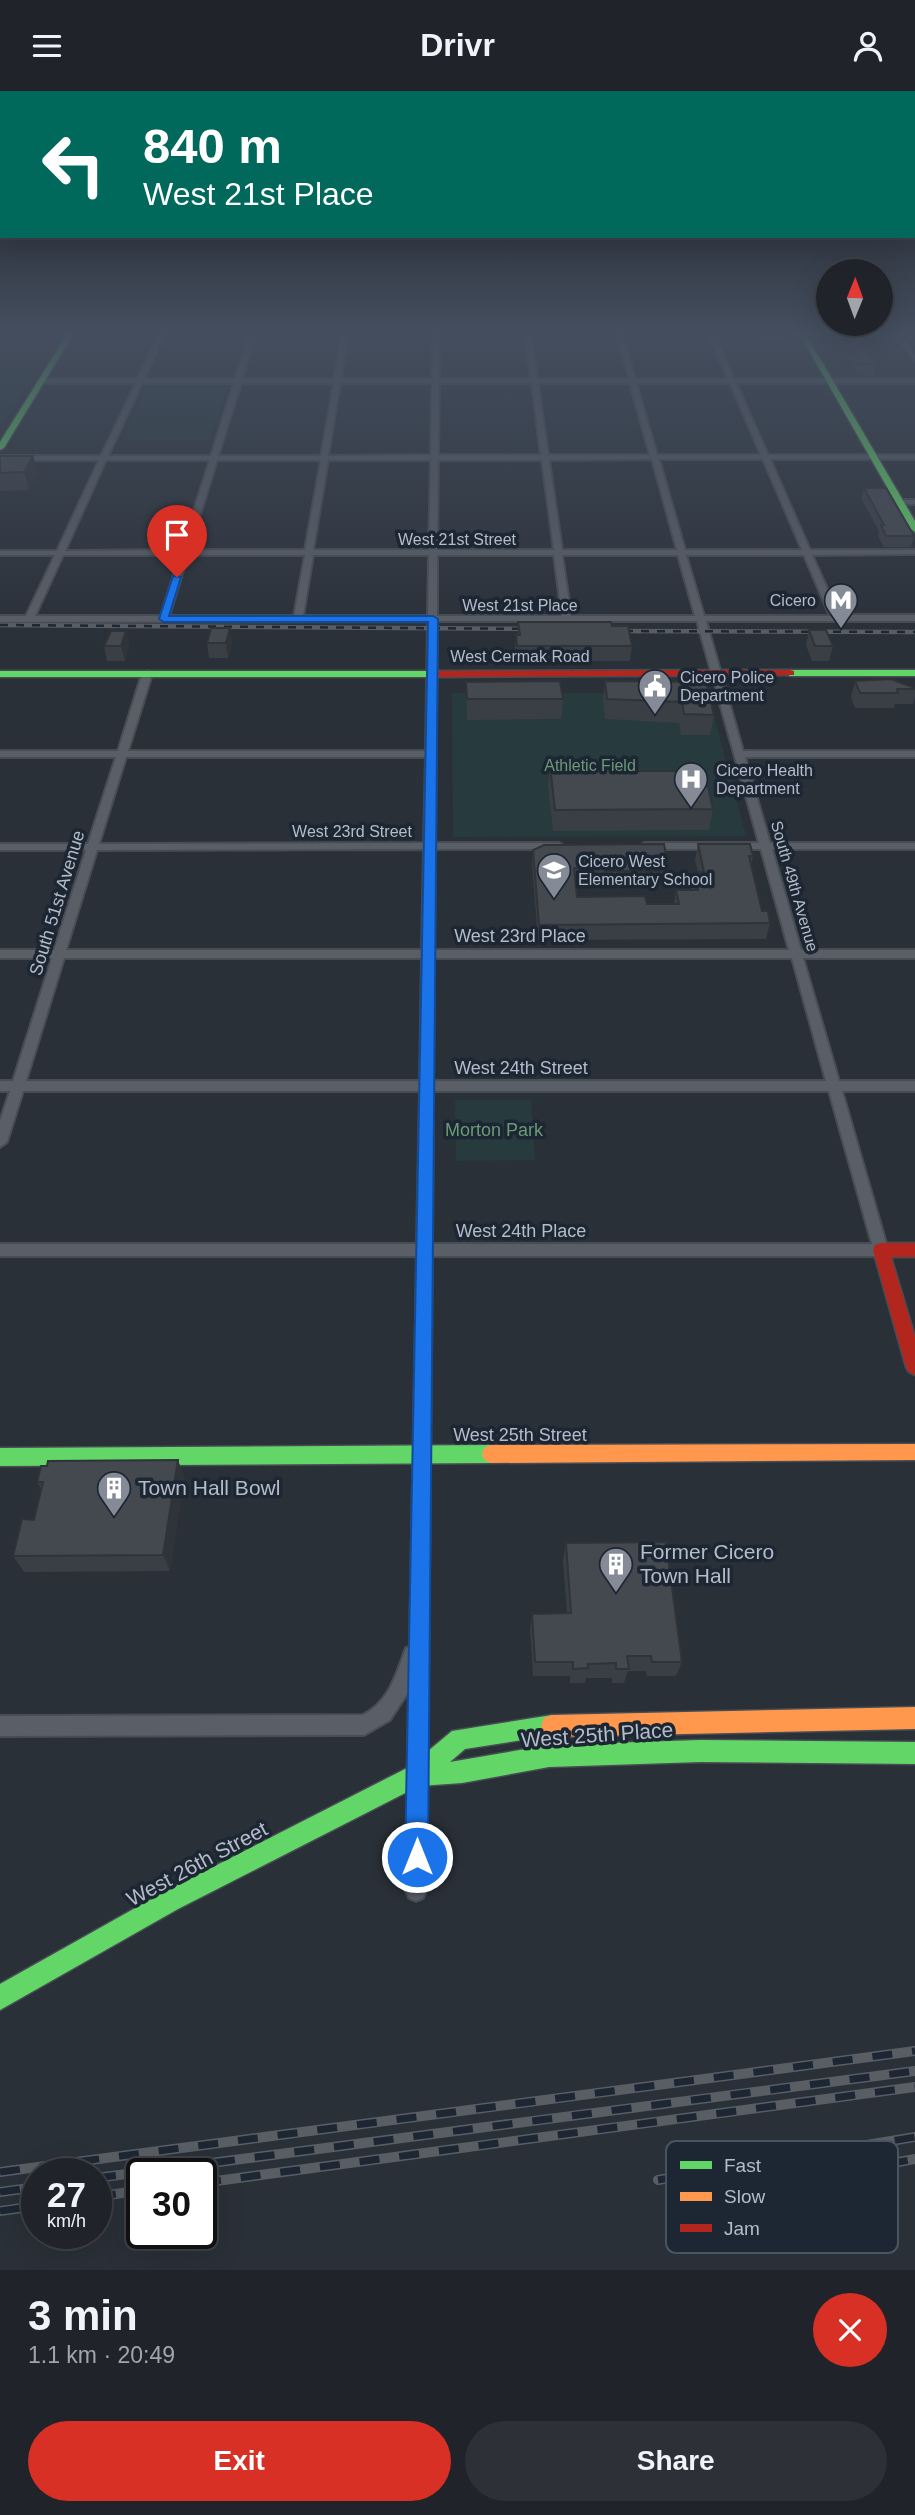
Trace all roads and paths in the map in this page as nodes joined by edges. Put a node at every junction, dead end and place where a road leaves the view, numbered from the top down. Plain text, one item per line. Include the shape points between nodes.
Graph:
1 (115, 435) edge
2 (221, 435) edge
3 (329, 435) edge
4 (435, 435) edge
5 (541, 435) edge
6 (649, 435) edge
7 (755, 435) edge
8 (860, 435) edge
9 (325, 457) junction
10 (435, 457) junction
11 (544, 457) junction
12 (655, 457) junction
13 (765, 457) junction
14 (873, 457) junction
15 (915, 457) edge
16 (0, 458) edge
17 (104, 458) junction
18 (214, 458) junction
19 (907, 502) edge
20 (915, 529) edge
21 (557, 552) junction
22 (683, 552) junction
23 (807, 552) junction
24 (915, 552) edge
25 (0, 553) edge
26 (60, 553) junction
27 (184, 553) junction
28 (309, 553) junction
29 (434, 553) junction
30 (915, 618) edge
31 (0, 619) edge
32 (29, 619) junction
33 (164, 619) junction
34 (298, 619) junction
35 (433, 619) junction
36 (567, 619) junction
37 (702, 619) junction
38 (835, 619) junction
39 (915, 673) edge
40 (0, 674) edge
41 (719, 677) junction
42 (145, 678) junction
43 (432, 678) junction
44 (915, 681) edge
45 (0, 682) edge
46 (0, 754) edge
47 (121, 754) junction
48 (431, 754) junction
49 (740, 754) junction
50 (915, 754) edge
51 (764, 845) junction
52 (430, 846) junction
53 (575, 846) edge
54 (629, 846) edge
55 (915, 846) edge
56 (0, 847) edge
57 (92, 847) junction
58 (0, 954) edge
59 (59, 954) junction
60 (428, 954) junction
61 (796, 954) junction
62 (915, 954) edge
63 (0, 1086) edge
64 (18, 1086) junction
65 (426, 1086) junction
66 (834, 1086) junction
67 (915, 1086) edge
68 (0, 1142) edge
69 (0, 1250) edge
70 (424, 1250) junction
71 (881, 1250) junction
72 (915, 1250) edge
73 (915, 1367) edge
74 (915, 1453) edge
75 (421, 1454) junction
76 (0, 1457) edge
77 (419, 1635) junction
78 (915, 1718) edge
79 (0, 1726) edge
80 (915, 1753) edge
81 (417, 1775) junction
82 (416, 1891) dead end
83 (0, 1998) edge

1 - 17 street
2 - 18 street
3 - 9 street
4 - 10 street
5 - 11 street
6 - 12 street, South 49th Avenue
7 - 13 street
8 - 14 main road
9 - 10 street
9 - 18 street
9 - 28 street
10 - 11 street
10 - 29 street
11 - 12 street
11 - 21 street
12 - 13 street
12 - 22 street, South 49th Avenue
13 - 14 street
13 - 23 street
14 - 15 street
14 - 19 main road
16 - 17 street
17 - 18 street
17 - 26 street
18 - 27 street
19 - 20 main road
21 - 22 street, West 21st Street
21 - 29 street, West 21st Street
21 - 36 street
22 - 23 street, West 21st Street
22 - 37 street, South 49th Avenue
23 - 24 street, West 21st Street
23 - 38 street
25 - 26 street, West 21st Street
26 - 27 street, West 21st Street
26 - 32 street
27 - 28 street, West 21st Street
27 - 33 street
28 - 29 street, West 21st Street
28 - 34 street
29 - 35 street
30 - 38 street, West 21st Place
31 - 32 street, West 21st Place
32 - 33 street, West 21st Place
33 - 34 street, West 21st Place
34 - 35 street, West 21st Place
35 - 36 street, West 21st Place
35 - 43 street
36 - 37 street, West 21st Place
37 - 38 street, West 21st Place
37 - 41 street, South 49th Avenue
39 - 41 main road, West Cermak Road
40 - 42 main road, West Cermak Road
41 - 43 main road, West Cermak Road
41 - 44 main road, West Cermak Road
41 - 49 street, South 49th Avenue
42 - 43 main road, West Cermak Road
42 - 45 main road, West Cermak Road
42 - 47 street, South 51st Avenue
43 - 48 street
46 - 47 street
47 - 48 street
47 - 57 street, South 51st Avenue
48 - 52 street
49 - 50 street
49 - 51 street, South 49th Avenue
51 - 54 street
51 - 55 street
51 - 61 street, South 49th Avenue
52 - 53 street, West 23rd Street
52 - 57 street, West 23rd Street
52 - 60 street
56 - 57 street, West 23rd Street
57 - 59 street, South 51st Avenue
58 - 59 street, West 23rd Place
59 - 60 street, West 23rd Place
59 - 64 street, South 51st Avenue
60 - 61 street, West 23rd Place
60 - 65 street
61 - 62 street, West 23rd Place
61 - 66 street, South 49th Avenue
63 - 64 street, West 24th Street
64 - 65 street, West 24th Street
64 - 68 street, South 51st Avenue
65 - 66 street, West 24th Street
65 - 70 street
66 - 67 street, West 24th Street
66 - 71 street, South 49th Avenue
69 - 70 street, West 24th Place
70 - 71 street, West 24th Place
70 - 75 street
71 - 72 main road, West 24th Place
71 - 73 main road, South 49th Avenue
74 - 75 main road, West 25th Street
75 - 76 main road, West 25th Street
75 - 77 street
77 - 79 street via 408,1674 388,1711 364,1725
77 - 81 street
78 - 81 main road, West 25th Place via 538,1725 460,1739
80 - 81 main road, West 25th Place via 700,1751 549,1756
81 - 82 street
81 - 83 main road, West 26th Street via 170,1901

